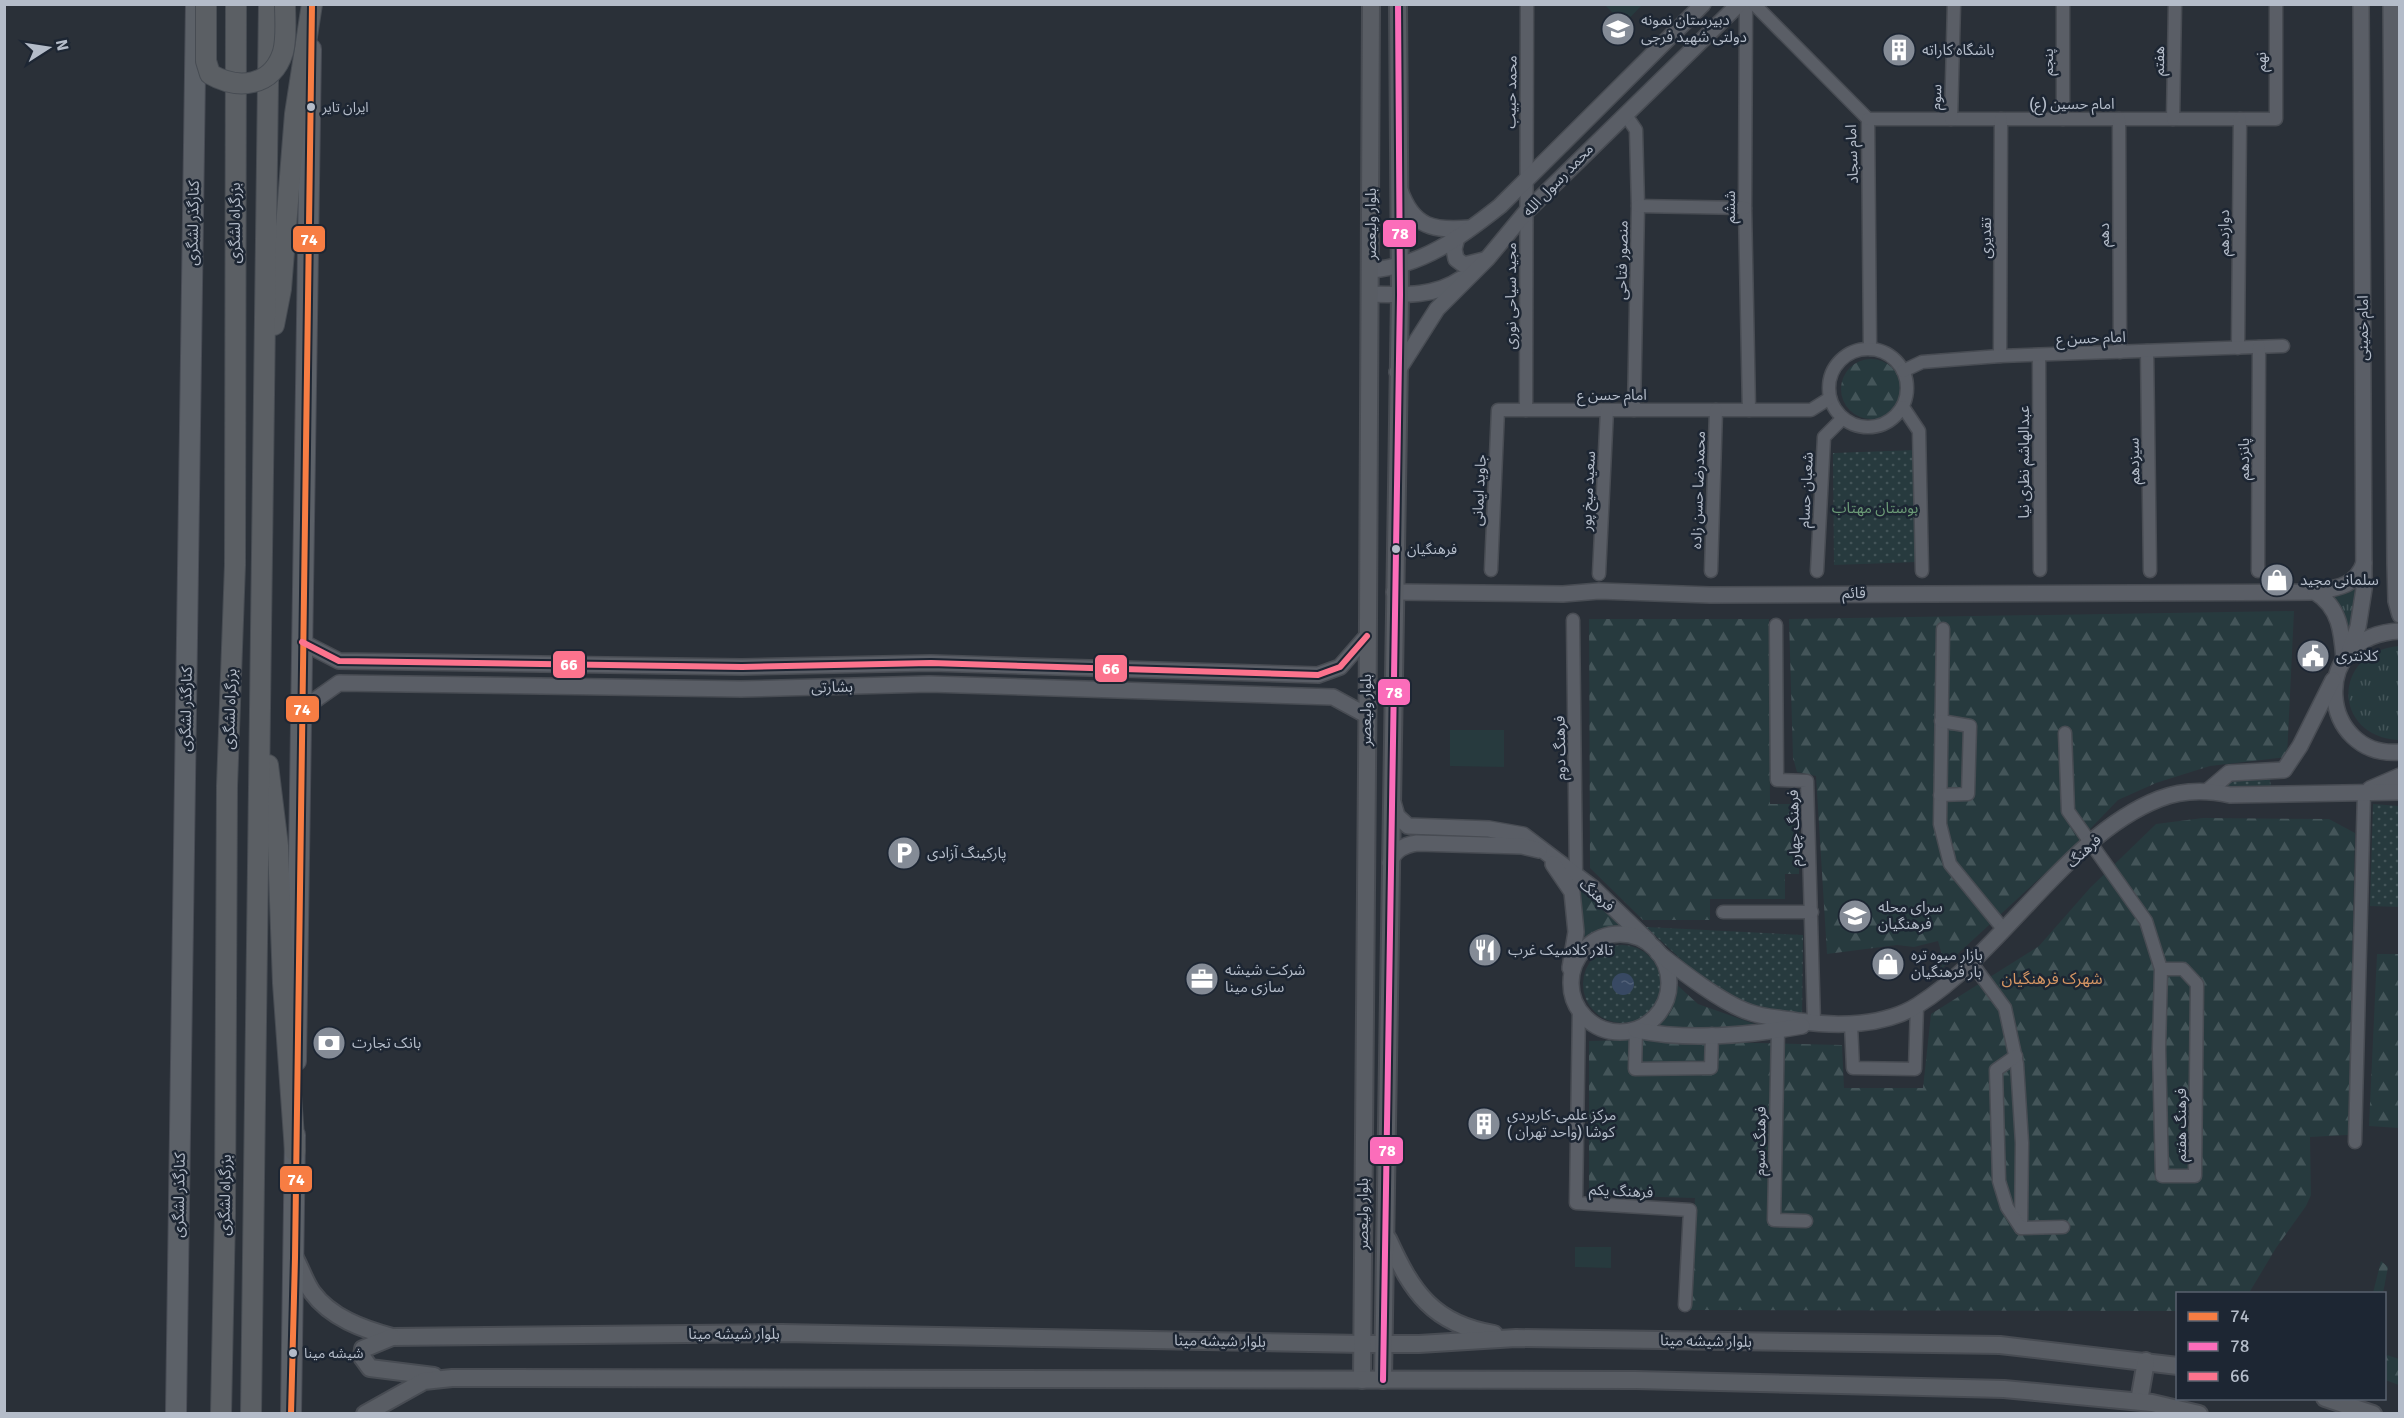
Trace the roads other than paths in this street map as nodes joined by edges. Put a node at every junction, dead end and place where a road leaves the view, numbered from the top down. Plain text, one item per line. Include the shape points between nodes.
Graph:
1 (196, 4) edge
2 (206, 4) edge
3 (236, 4) edge
4 (269, 4) edge
5 (285, 4) edge
6 (312, 4) edge
7 (1371, 4) edge
8 (1398, 4) edge
9 (1527, 4) edge
10 (1703, 4) edge
11 (1739, 4) edge
12 (1746, 4) edge
13 (1754, 4) edge
14 (1954, 4) edge
15 (2063, 4) edge
16 (2175, 4) edge
17 (2276, 4) edge
18 (2361, 4) edge
19 (2391, 4) edge
20 (1625, 114) junction
21 (1868, 119) junction
22 (1951, 119) junction
23 (2001, 119) junction
24 (2063, 119) junction
25 (2119, 119) junction
26 (2173, 119) junction
27 (2240, 119) junction
28 (2276, 119) joint
29 (1525, 181) junction
30 (1398, 185) junction
31 (1638, 206) junction
32 (1745, 208) junction
33 (1526, 213) junction
34 (1473, 228) junction
35 (1457, 237) junction
36 (1487, 259) junction
37 (1398, 268) junction
38 (1371, 270) junction
39 (1372, 294) junction
40 (1400, 295) junction
41 (2283, 346) dead end
42 (2259, 347) junction
43 (2238, 348) junction
44 (1870, 349) junction
45 (2147, 351) junction
46 (2120, 352) junction
47 (2039, 355) junction
48 (2000, 356) junction
49 (265, 366) junction
50 (1903, 371) junction
51 (1397, 372) junction
52 (1830, 398) junction
53 (1903, 406) junction
54 (1498, 410) joint
55 (1526, 410) junction
56 (1607, 410) junction
57 (1634, 410) junction
58 (1716, 410) junction
59 (1749, 410) junction
60 (1843, 418) junction
61 (2364, 563) junction
62 (1491, 570) dead end
63 (2040, 570) dead end
64 (1922, 571) dead end
65 (2150, 571) dead end
66 (2258, 571) dead end
67 (1711, 572) dead end
68 (1817, 572) dead end
69 (1599, 574) dead end
70 (1394, 592) junction
71 (2315, 592) junction
72 (2400, 615) edge
73 (1573, 620) dead end
74 (1776, 625) dead end
75 (1943, 628) dead end
76 (2400, 631) edge
77 (1367, 636) junction
78 (302, 642) junction
79 (2344, 660) junction
80 (339, 661) junction
81 (742, 667) junction
82 (339, 683) junction
83 (741, 689) junction
84 (258, 697) junction
85 (301, 710) junction
86 (1366, 715) junction
87 (1941, 721) junction
88 (2065, 733) dead end
89 (2400, 752) edge
90 (2284, 770) junction
91 (2400, 776) edge
92 (1391, 789) junction
93 (2208, 790) junction
94 (2364, 792) junction
95 (2400, 792) edge
96 (2286, 794) junction
97 (1940, 795) junction
98 (1366, 809) junction
99 (1391, 813) junction
100 (2091, 842) junction
101 (1545, 851) junction
102 (1367, 862) junction
103 (1390, 863) junction
104 (1576, 876) junction
105 (1723, 912) dead end
106 (1812, 912) junction
107 (2004, 930) junction
108 (1653, 947) junction
109 (1971, 962) junction
110 (2161, 969) junction
111 (1572, 981) junction
112 (1917, 1006) junction
113 (1579, 1009) junction
114 (1814, 1023) junction
115 (1851, 1025) junction
116 (1636, 1030) junction
117 (1778, 1030) junction
118 (1712, 1034) junction
119 (2016, 1056) junction
120 (2355, 1143) dead end
121 (295, 1151) junction
122 (1806, 1221) dead end
123 (2063, 1227) dead end
124 (2021, 1228) junction
125 (1386, 1233) junction
126 (295, 1258) junction
127 (1685, 1305) dead end
128 (392, 1337) junction
129 (1516, 1338) junction
130 (1362, 1344) junction
131 (1384, 1344) junction
132 (2146, 1361) junction
133 (2176, 1366) edge
134 (452, 1378) junction
135 (1362, 1380) junction
136 (1383, 1380) junction
137 (2331, 1400) edge
138 (2139, 1401) junction
139 (176, 1413) edge
140 (221, 1413) edge
141 (251, 1413) edge
142 (291, 1413) edge
143 (365, 1413) edge
144 (2199, 1413) edge
145 (2373, 1413) edge

1 - 139 main road, کنارگذر لشگری
2 - 5 highway, bridge via 206,61 210,74 224,82 243,85 264,80 278,66 284,49
3 - 140 highway, بزرگراه لشگری via 235,565 227,786
4 - 49 highway, بزرگراه لشگری
6 - 49 highway via 295,114 281,289
6 - 78 main road
7 - 38 main road, بلوار ولیعصر
8 - 30 main road, بلوار ولیعصر
9 - 29 street, محمد حبیب
10 - 29 street, محمد رسول الله
11 - 20 street, محمد رسول الله
12 - 32 street, ششم
13 - 21 street, امام سجاد
14 - 22 street, سوم
15 - 24 street, پنجم
16 - 26 street, هفتم
17 - 28 street, نهم
18 - 61 street, امام خمینی
19 - 72 street, امام خمینی via 2395,564
20 - 31 street, منصور فتاحی via 1636,130
20 - 33 street, محمد رسول الله
21 - 22 street, امام حسین (ع)
21 - 44 street, امام سجاد
22 - 23 street, امام حسین (ع)
23 - 24 street, امام حسین (ع)
23 - 48 street, تقدیری
24 - 25 street, امام حسین (ع)
25 - 26 street, امام حسین (ع)
25 - 46 street, دهم
26 - 27 street, امام حسین (ع)
27 - 28 street, امام حسین (ع)
27 - 43 street, دوازدهم
29 - 33 street, مجید سیاحی نوری
29 - 34 street, محمد رسول الله
30 - 34 street via 1405,205 1419,220 1441,230
30 - 37 main road, بلوار ولیعصر
31 - 32 street
31 - 57 street, منصور فتاحی
32 - 59 street, ششم
33 - 36 street, محمد رسول الله
33 - 55 street, مجید سیاحی نوری
34 - 35 street, محمد رسول الله
35 - 36 street via 1456,259 1464,265
35 - 37 street, محمد رسول الله
36 - 40 street via 1448,286
36 - 51 street, محمد رسول الله via 1437,309
37 - 38 street, محمد رسول الله
37 - 40 main road, بلوار ولیعصر
38 - 39 main road, بلوار ولیعصر
39 - 40 street
39 - 77 main road, بلوار ولیعصر
40 - 51 main road, بلوار ولیعصر
41 - 42 street, امام حسن ع
42 - 43 street, امام حسن ع
42 - 66 street, پانزدهم
43 - 45 street, امام حسن ع
44 - 50 street via 1890,356
44 - 52 street via 1853,353 1838,363 1832,374
45 - 46 street, امام حسن ع
45 - 65 street, سیزدهم
46 - 47 street, امام حسن ع
47 - 48 street, امام حسن ع
47 - 63 street, عبدالهاشم نظری نیا
48 - 50 street, امام حسن ع via 1922,362
49 - 84 highway, بزرگراه لشگری
50 - 53 street via 1907,382
51 - 70 main road, بلوار ولیعصر
52 - 59 street, امام حسن ع via 1811,410
52 - 60 street
53 - 60 street via 1896,416 1876,427 1853,424
53 - 64 street via 1919,431
54 - 55 street, امام حسن ع
54 - 62 street, جاوید ایمانی
55 - 56 street, امام حسن ع
56 - 57 street, امام حسن ع
56 - 69 street, سعید میخ پور
57 - 58 street, امام حسن ع
58 - 59 street, امام حسن ع
58 - 67 street, محمدرضا حسن زاده
60 - 68 street, شعبان حسام via 1824,437
61 - 71 street, قائم via 2352,582
61 - 79 street, امام خمینی via 2361,611
70 - 71 street, قائم
70 - 92 main road, بلوار ولیعصر
71 - 79 street via 2325,598 2338,618
73 - 104 street, فرهنگ دوم
74 - 106 street, فرهنگ چهارم via 1778,780 1807,781
75 - 87 street
76 - 79 street via 2370,636
77 - 81 street, بشارتی via 1340,667 1318,675 931,663
77 - 86 main road, بلوار ولیعصر
78 - 80 street, بشارتی
78 - 85 main road
79 - 89 street via 2334,695 2343,724 2363,744
79 - 90 street
80 - 81 street, بشارتی
80 - 82 street via 333,672
81 - 83 street
82 - 83 street, بشارتی
82 - 85 street
83 - 86 street, بشارتی via 929,684 1333,697
84 - 121 highway via 278,846
84 - 141 highway, بزرگراه لشگری
85 - 121 main road
86 - 98 main road, بلوار ولیعصر
87 - 97 street
87 - 97 street via 1970,726 1968,794
88 - 100 street, فرهنگ هفتم via 2068,811
90 - 93 street via 2229,773
90 - 96 street via 2280,782
91 - 94 street
92 - 99 main road, بلوار ولیعصر
92 - 101 street, فرهنگ via 1397,816 1404,824 1523,835
93 - 96 street, فرهنگ via 2230,795
93 - 100 street, فرهنگ via 2161,798 2139,808
94 - 95 street, فرهنگ
94 - 96 street, فرهنگ
94 - 120 street
97 - 107 street via 1940,824 1950,864
98 - 99 main road via 1375,818
98 - 102 main road, بلوار ولیعصر
99 - 103 main road, بلوار ولیعصر
100 - 107 street, فرهنگ
100 - 110 street, فرهنگ هفتم via 2146,921
101 - 103 street, فرهنگ via 1522,846 1417,843 1400,848
101 - 104 street, فرهنگ
101 - 111 street via 1572,892
102 - 103 main road via 1379,855
102 - 130 main road, بلوار ولیعصر
103 - 125 main road, بلوار ولیعصر
104 - 108 street, فرهنگ
105 - 106 street
106 - 114 street, فرهنگ چهارم
107 - 109 street, فرهنگ
108 - 111 street, فرهنگ via 1627,935 1611,935 1596,941 1583,951
108 - 114 street, فرهنگ via 1686,976 1749,1012
108 - 116 street, فرهنگ via 1666,966 1667,997 1661,1011
109 - 112 street, فرهنگ
109 - 119 street via 2005,1008
110 - 110 street, فرهنگ هفتم via 2162,1176 2195,1176 2197,984 2183,969
111 - 113 street
112 - 115 street, فرهنگ
112 - 115 street via 1915,1069 1853,1068
113 - 116 street, فرهنگ via 1604,1030
113 - 127 street, فرهنگ یکم via 1576,1203 1690,1210
114 - 115 street, فرهنگ
114 - 117 street, فرهنگ
116 - 118 street, فرهنگ via 1659,1035
116 - 118 street via 1635,1069 1711,1068
117 - 118 street, فرهنگ
117 - 122 street, فرهنگ سوم via 1774,1220
119 - 124 street via 2022,1143
119 - 124 street via 1996,1070 1999,1181 2007,1207
121 - 126 main road
123 - 124 street
125 - 129 main road via 1414,1290 1430,1306 1454,1322
125 - 131 main road, بلوار ولیعصر
126 - 128 main road, بلوار شیشه مینا via 313,1292 341,1317 359,1328
126 - 142 main road
128 - 130 main road, بلوار شیشه مینا via 782,1334
128 - 134 main road via 363,1349 362,1357 370,1368
129 - 131 main road, بلوار شیشه مینا
129 - 132 main road, بلوار شیشه مینا via 2000,1345
130 - 131 main road, بلوار شیشه مینا
130 - 135 main road, بلوار ولیعصر
131 - 136 main road, بلوار ولیعصر
132 - 133 main road, بلوار شیشه مینا
132 - 138 main road
134 - 135 main road
134 - 143 main road via 424,1381
135 - 136 main road
136 - 138 main road via 1636,1380 2004,1389
137 - 145 main road
138 - 144 main road

